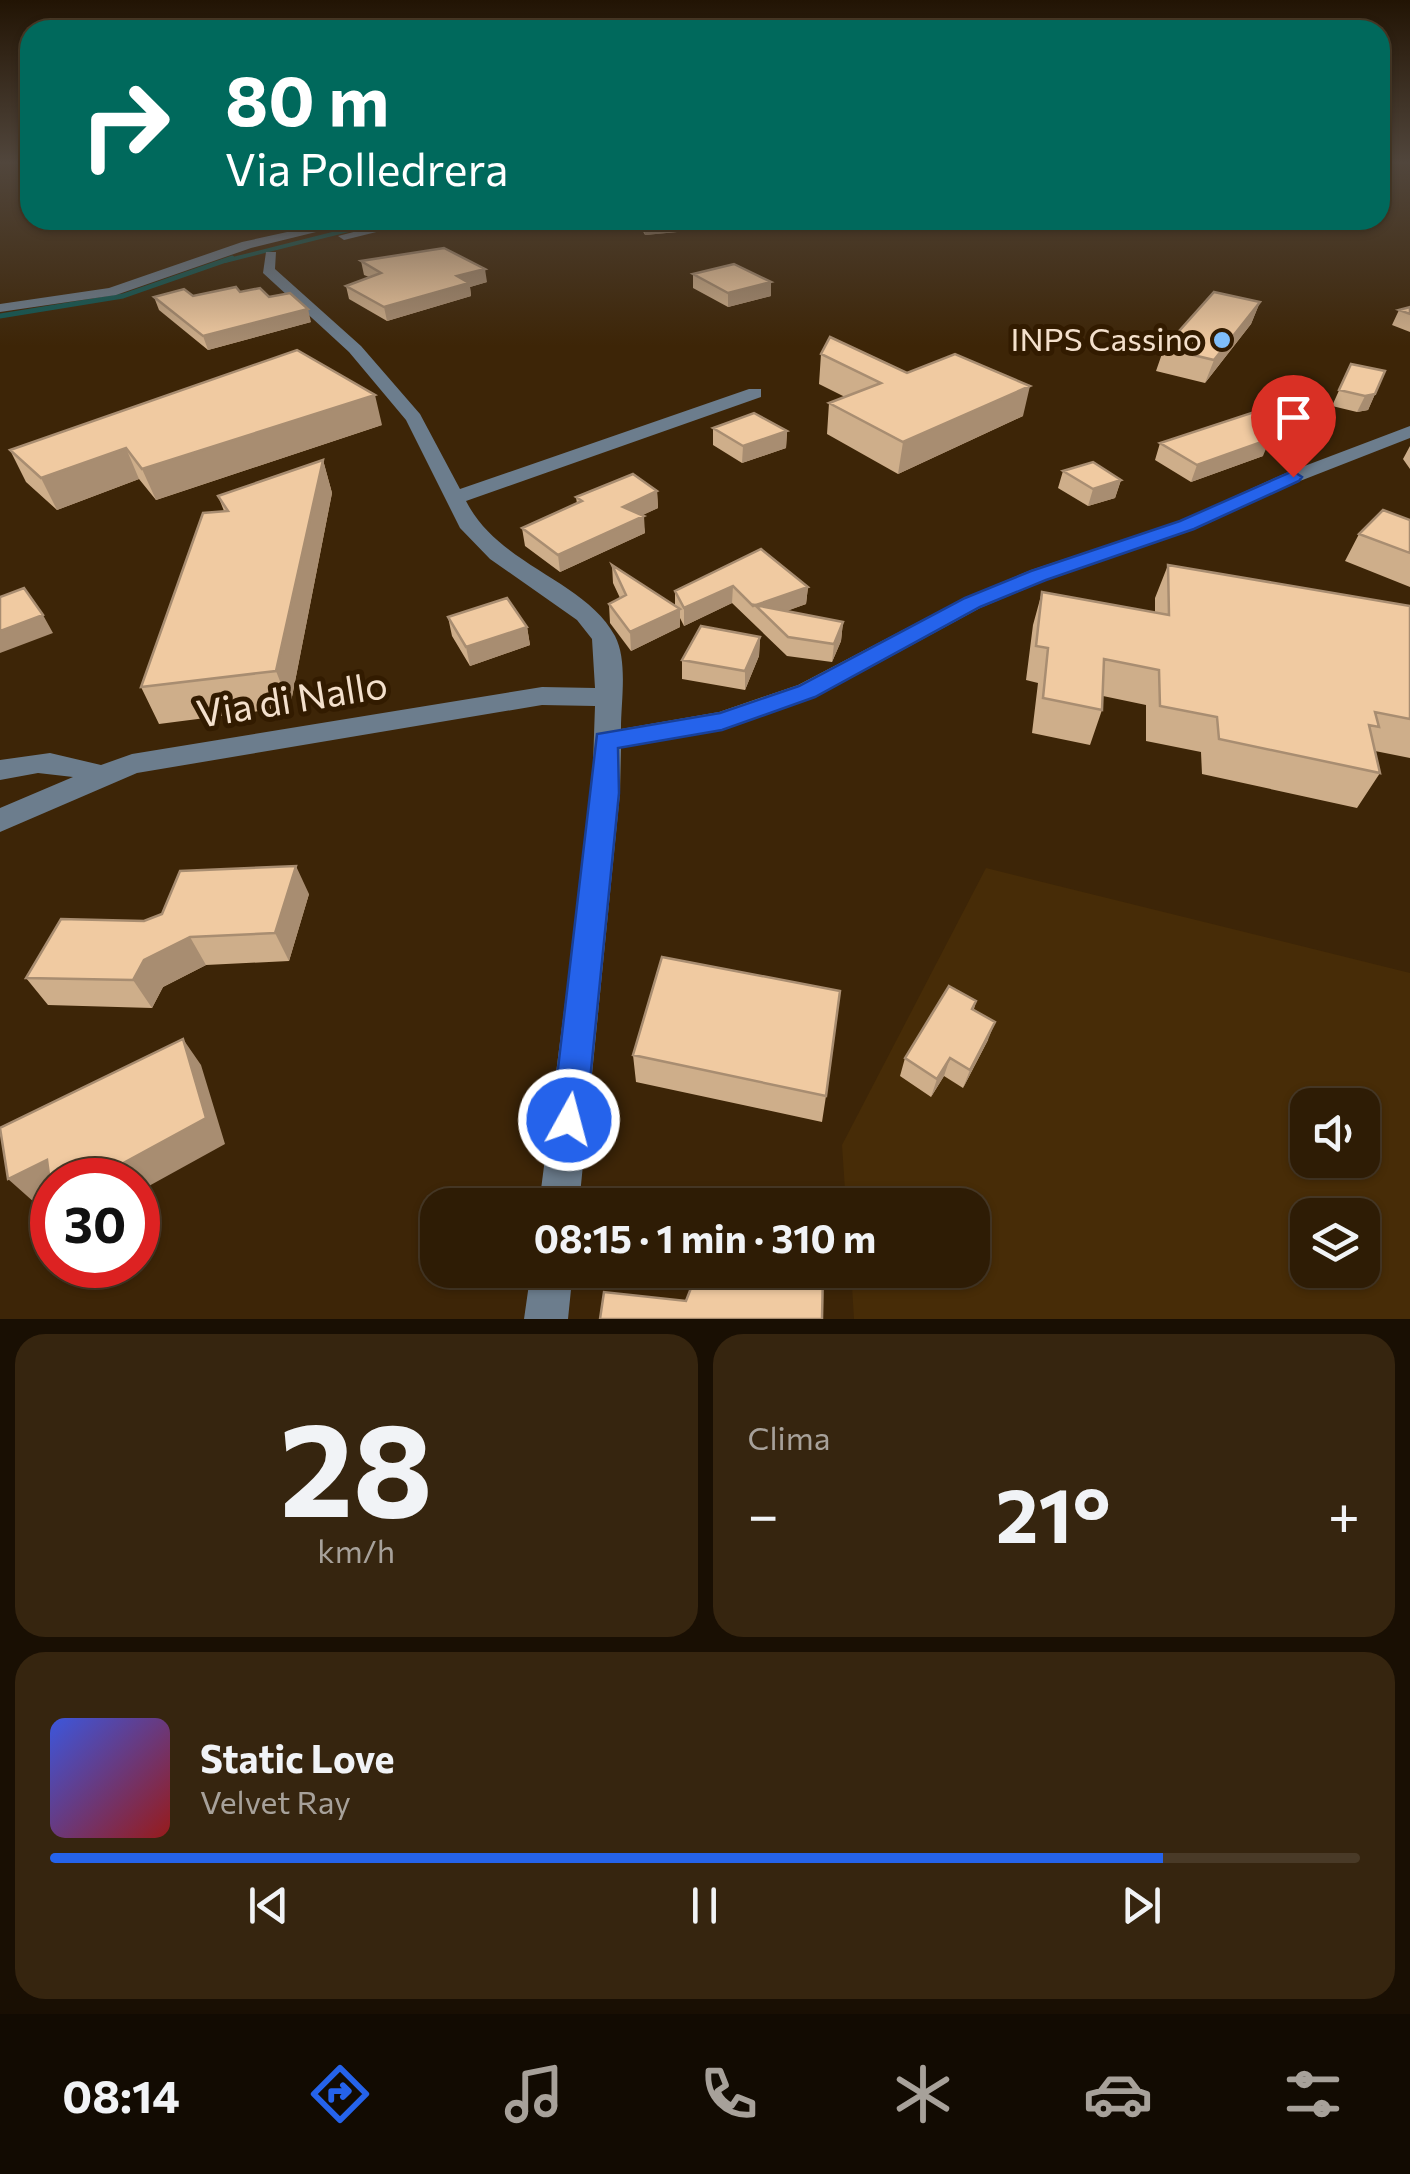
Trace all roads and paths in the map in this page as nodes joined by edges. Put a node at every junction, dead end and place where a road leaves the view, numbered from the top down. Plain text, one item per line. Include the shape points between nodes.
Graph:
1 (326, 230) edge
2 (366, 230) edge
3 (258, 250) junction
4 (0, 308) edge
5 (756, 393) dead end
6 (1410, 432) edge
7 (452, 499) junction
8 (606, 697) junction
9 (606, 741) junction
10 (0, 770) edge
11 (98, 776) junction
12 (0, 820) edge
13 (561, 1188) edge
14 (550, 1288) edge
15 (546, 1319) edge

1 - 3 street
2 - 3 street
3 - 4 street via 110,292
3 - 7 street via 278,282 336,330 414,418
5 - 7 street
6 - 9 street via 1187,525 972,603 807,692 722,721
7 - 8 street via 489,546 585,614 604,638
8 - 9 street
8 - 11 street, Via di Nallo via 542,696 132,764
9 - 13 street via 606,793
10 - 11 street via 22,763 74,764
11 - 12 street, Via di Nallo
14 - 15 street

